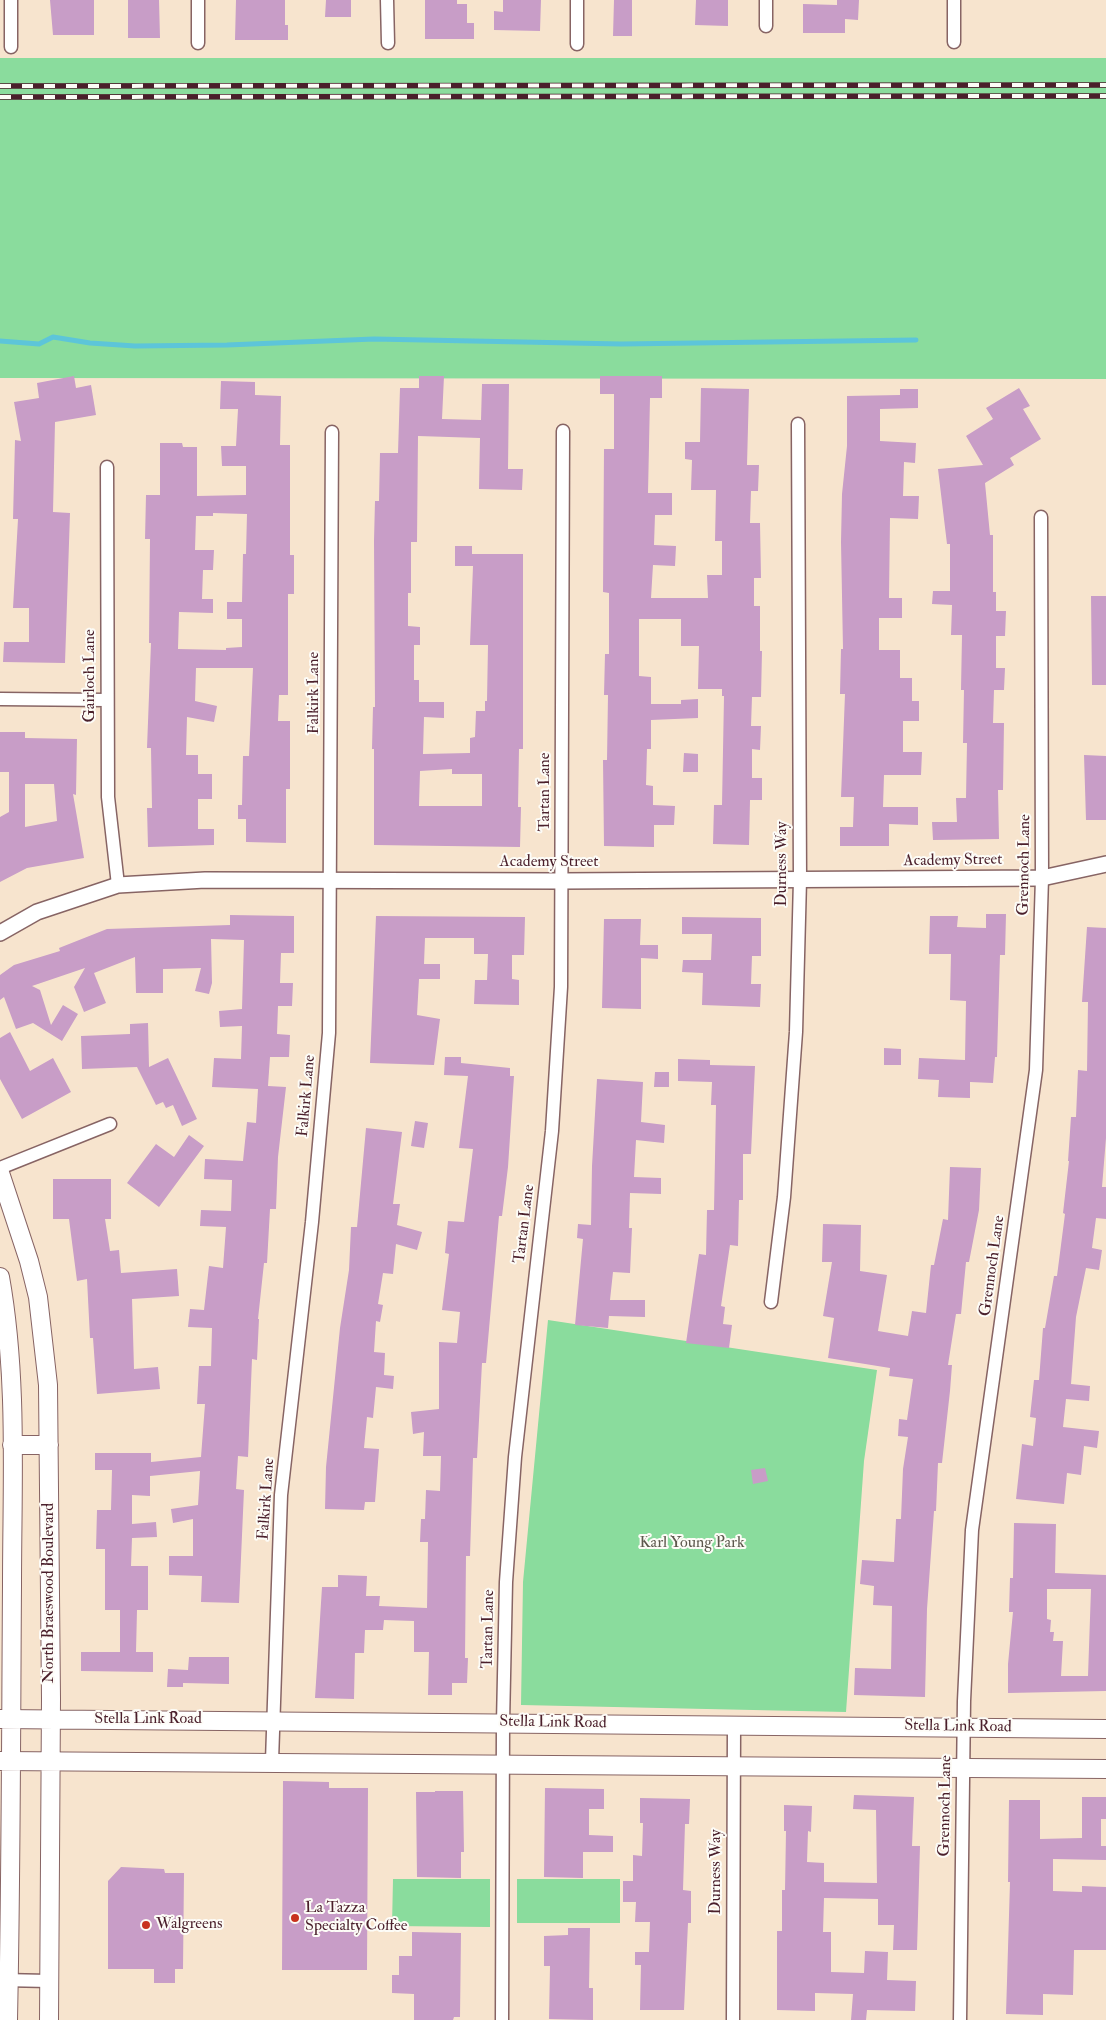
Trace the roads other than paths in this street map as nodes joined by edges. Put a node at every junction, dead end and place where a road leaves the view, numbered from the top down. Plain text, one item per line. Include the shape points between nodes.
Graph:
1 (11, 0) edge
2 (198, 0) edge
3 (387, 0) edge
4 (577, 0) edge
5 (766, 0) edge
6 (954, 0) edge
7 (766, 26) dead end
8 (198, 42) dead end
9 (954, 42) dead end
10 (388, 43) dead end
11 (577, 44) dead end
12 (11, 47) dead end
13 (798, 424) dead end
14 (563, 431) dead end
15 (332, 432) dead end
16 (107, 467) dead end
17 (1041, 516) dead end
18 (0, 699) edge
19 (106, 700) junction
20 (1106, 864) edge
21 (1042, 878) junction
22 (800, 880) junction
23 (332, 881) junction
24 (562, 881) junction
25 (118, 885) junction
26 (0, 933) edge
27 (110, 1124) dead end
28 (0, 1168) edge
29 (0, 1173) edge
30 (0, 1277) edge
31 (771, 1302) dead end
32 (12, 1445) junction
33 (49, 1445) junction
34 (6, 1719) edge
35 (51, 1720) junction
36 (273, 1720) junction
37 (503, 1723) junction
38 (734, 1725) junction
39 (963, 1727) junction
40 (1106, 1729) edge
41 (6, 1760) edge
42 (51, 1761) junction
43 (272, 1761) junction
44 (503, 1763) junction
45 (734, 1765) junction
46 (963, 1767) junction
47 (1106, 1768) edge
48 (4, 1980) edge
49 (49, 1981) junction
50 (8, 2020) edge
51 (49, 2020) edge
52 (502, 2020) edge
53 (733, 2020) edge
54 (960, 2020) edge

1 - 12 street
2 - 8 street
3 - 10 street
4 - 11 street
5 - 7 street
6 - 9 street
13 - 22 street, Durness Way
14 - 24 street, Tartan Lane
15 - 23 street, Falkirk Lane
16 - 19 street, Gairloch Lane
17 - 21 street, Grennoch Lane
18 - 19 street
19 - 25 street, Gairloch Lane via 108,797
20 - 21 street, Academy Street
21 - 22 street, Academy Street
21 - 39 street, Grennoch Lane via 1036,1070 972,1530
22 - 24 street, Academy Street
22 - 31 street, Durness Way via 796,1032 784,1197
23 - 24 street, Academy Street
23 - 25 street, Academy Street via 205,880
23 - 36 street, Falkirk Lane via 329,1033 312,1222 281,1495
24 - 37 street, Tartan Lane via 561,987 552,1131 514,1457 506,1582
25 - 26 street, Academy Street via 37,912
27 - 28 street
29 - 33 main road, North Braeswood Boulevard via 38,1297 48,1385
30 - 32 main road via 9,1354
32 - 33 main road
32 - 34 main road
33 - 35 main road, North Braeswood Boulevard
34 - 35 main road, Stella Link Road
34 - 41 main road
35 - 36 main road, Stella Link Road
35 - 42 main road, North Braeswood Boulevard
36 - 37 main road, Stella Link Road
36 - 43 street, Falkirk Lane
37 - 38 main road, Stella Link Road
37 - 44 street, Tartan Lane
38 - 39 main road, Stella Link Road
38 - 45 street, Durness Way
39 - 40 main road, Stella Link Road
39 - 46 street, Grennoch Lane
41 - 42 main road
41 - 48 main road
42 - 43 main road
42 - 49 main road, North Braeswood Boulevard
43 - 44 main road
44 - 45 main road
44 - 52 street, Tartan Lane
45 - 46 main road
45 - 53 street, Durness Way
46 - 47 main road
46 - 54 street, Grennoch Lane
48 - 49 street
48 - 50 main road
49 - 51 main road, North Braeswood Boulevard

